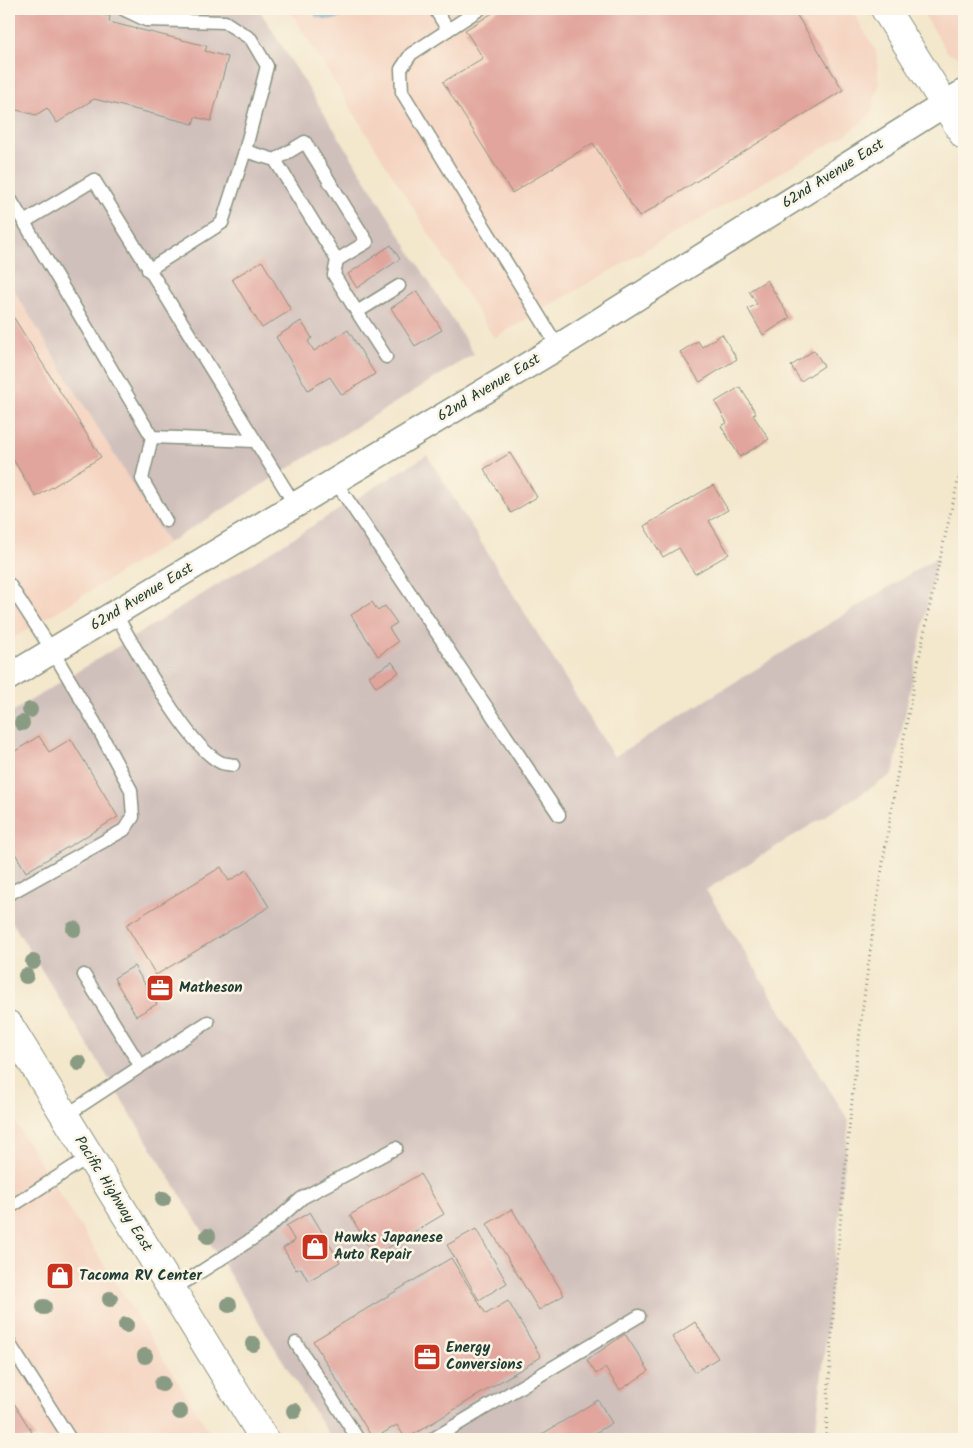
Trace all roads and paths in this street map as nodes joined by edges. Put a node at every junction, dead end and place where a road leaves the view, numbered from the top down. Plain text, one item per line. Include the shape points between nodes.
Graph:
1 (123, 9) edge
2 (435, 9) edge
3 (480, 9) edge
4 (885, 9) edge
5 (448, 30) junction
6 (954, 98) edge
7 (964, 135) edge
8 (245, 151) junction
9 (275, 160) junction
10 (9, 197) edge
11 (24, 222) junction
12 (336, 260) junction
13 (148, 270) junction
14 (399, 286) dead end
15 (357, 312) junction
16 (558, 346) junction
17 (386, 357) dead end
18 (152, 437) junction
19 (255, 441) junction
20 (964, 458) edge
21 (335, 481) junction
22 (295, 505) junction
23 (166, 521) dead end
24 (9, 584) edge
25 (115, 613) junction
26 (52, 650) junction
27 (9, 676) edge
28 (233, 764) dead end
29 (559, 815) dead end
30 (9, 894) edge
31 (84, 975) dead end
32 (208, 1022) dead end
33 (9, 1025) edge
34 (140, 1065) junction
35 (65, 1116) junction
36 (396, 1148) dead end
37 (90, 1156) junction
38 (9, 1208) edge
39 (172, 1290) junction
40 (639, 1316) dead end
41 (9, 1343) edge
42 (296, 1343) dead end
43 (70, 1439) edge
44 (264, 1439) edge
45 (358, 1439) edge
46 (433, 1439) edge
47 (826, 1439) edge

1 - 8 lane via 146,20 225,22 251,39 267,66
2 - 5 lane
3 - 5 lane
4 - 6 main road
5 - 16 lane via 411,54 401,69 402,92
6 - 7 main road
6 - 16 street, 62nd Avenue East
8 - 9 lane
8 - 13 lane via 222,223
9 - 12 lane
9 - 12 lane via 305,142 367,242
10 - 11 lane
11 - 13 lane via 94,180
11 - 18 lane
12 - 15 lane via 334,275
13 - 19 lane
14 - 15 lane
15 - 17 lane
16 - 21 street, 62nd Avenue East
18 - 19 lane
18 - 23 lane via 142,479
19 - 22 lane
20 - 47 path via 906,726 867,972 839,1228
21 - 22 street, 62nd Avenue East
21 - 29 lane
22 - 25 street, 62nd Avenue East
24 - 26 lane
25 - 26 street, 62nd Avenue East
25 - 28 lane via 194,739 222,763
26 - 27 street, 62nd Avenue East
26 - 30 lane via 131,790 133,817 124,830
31 - 34 lane
32 - 34 lane
33 - 35 main road, Pacific Highway East
34 - 35 lane
35 - 37 main road, Pacific Highway East
36 - 39 lane via 302,1198 262,1232
37 - 38 lane
37 - 39 main road, Pacific Highway East
39 - 44 main road, Pacific Highway East
40 - 46 lane
41 - 43 lane
42 - 45 lane

